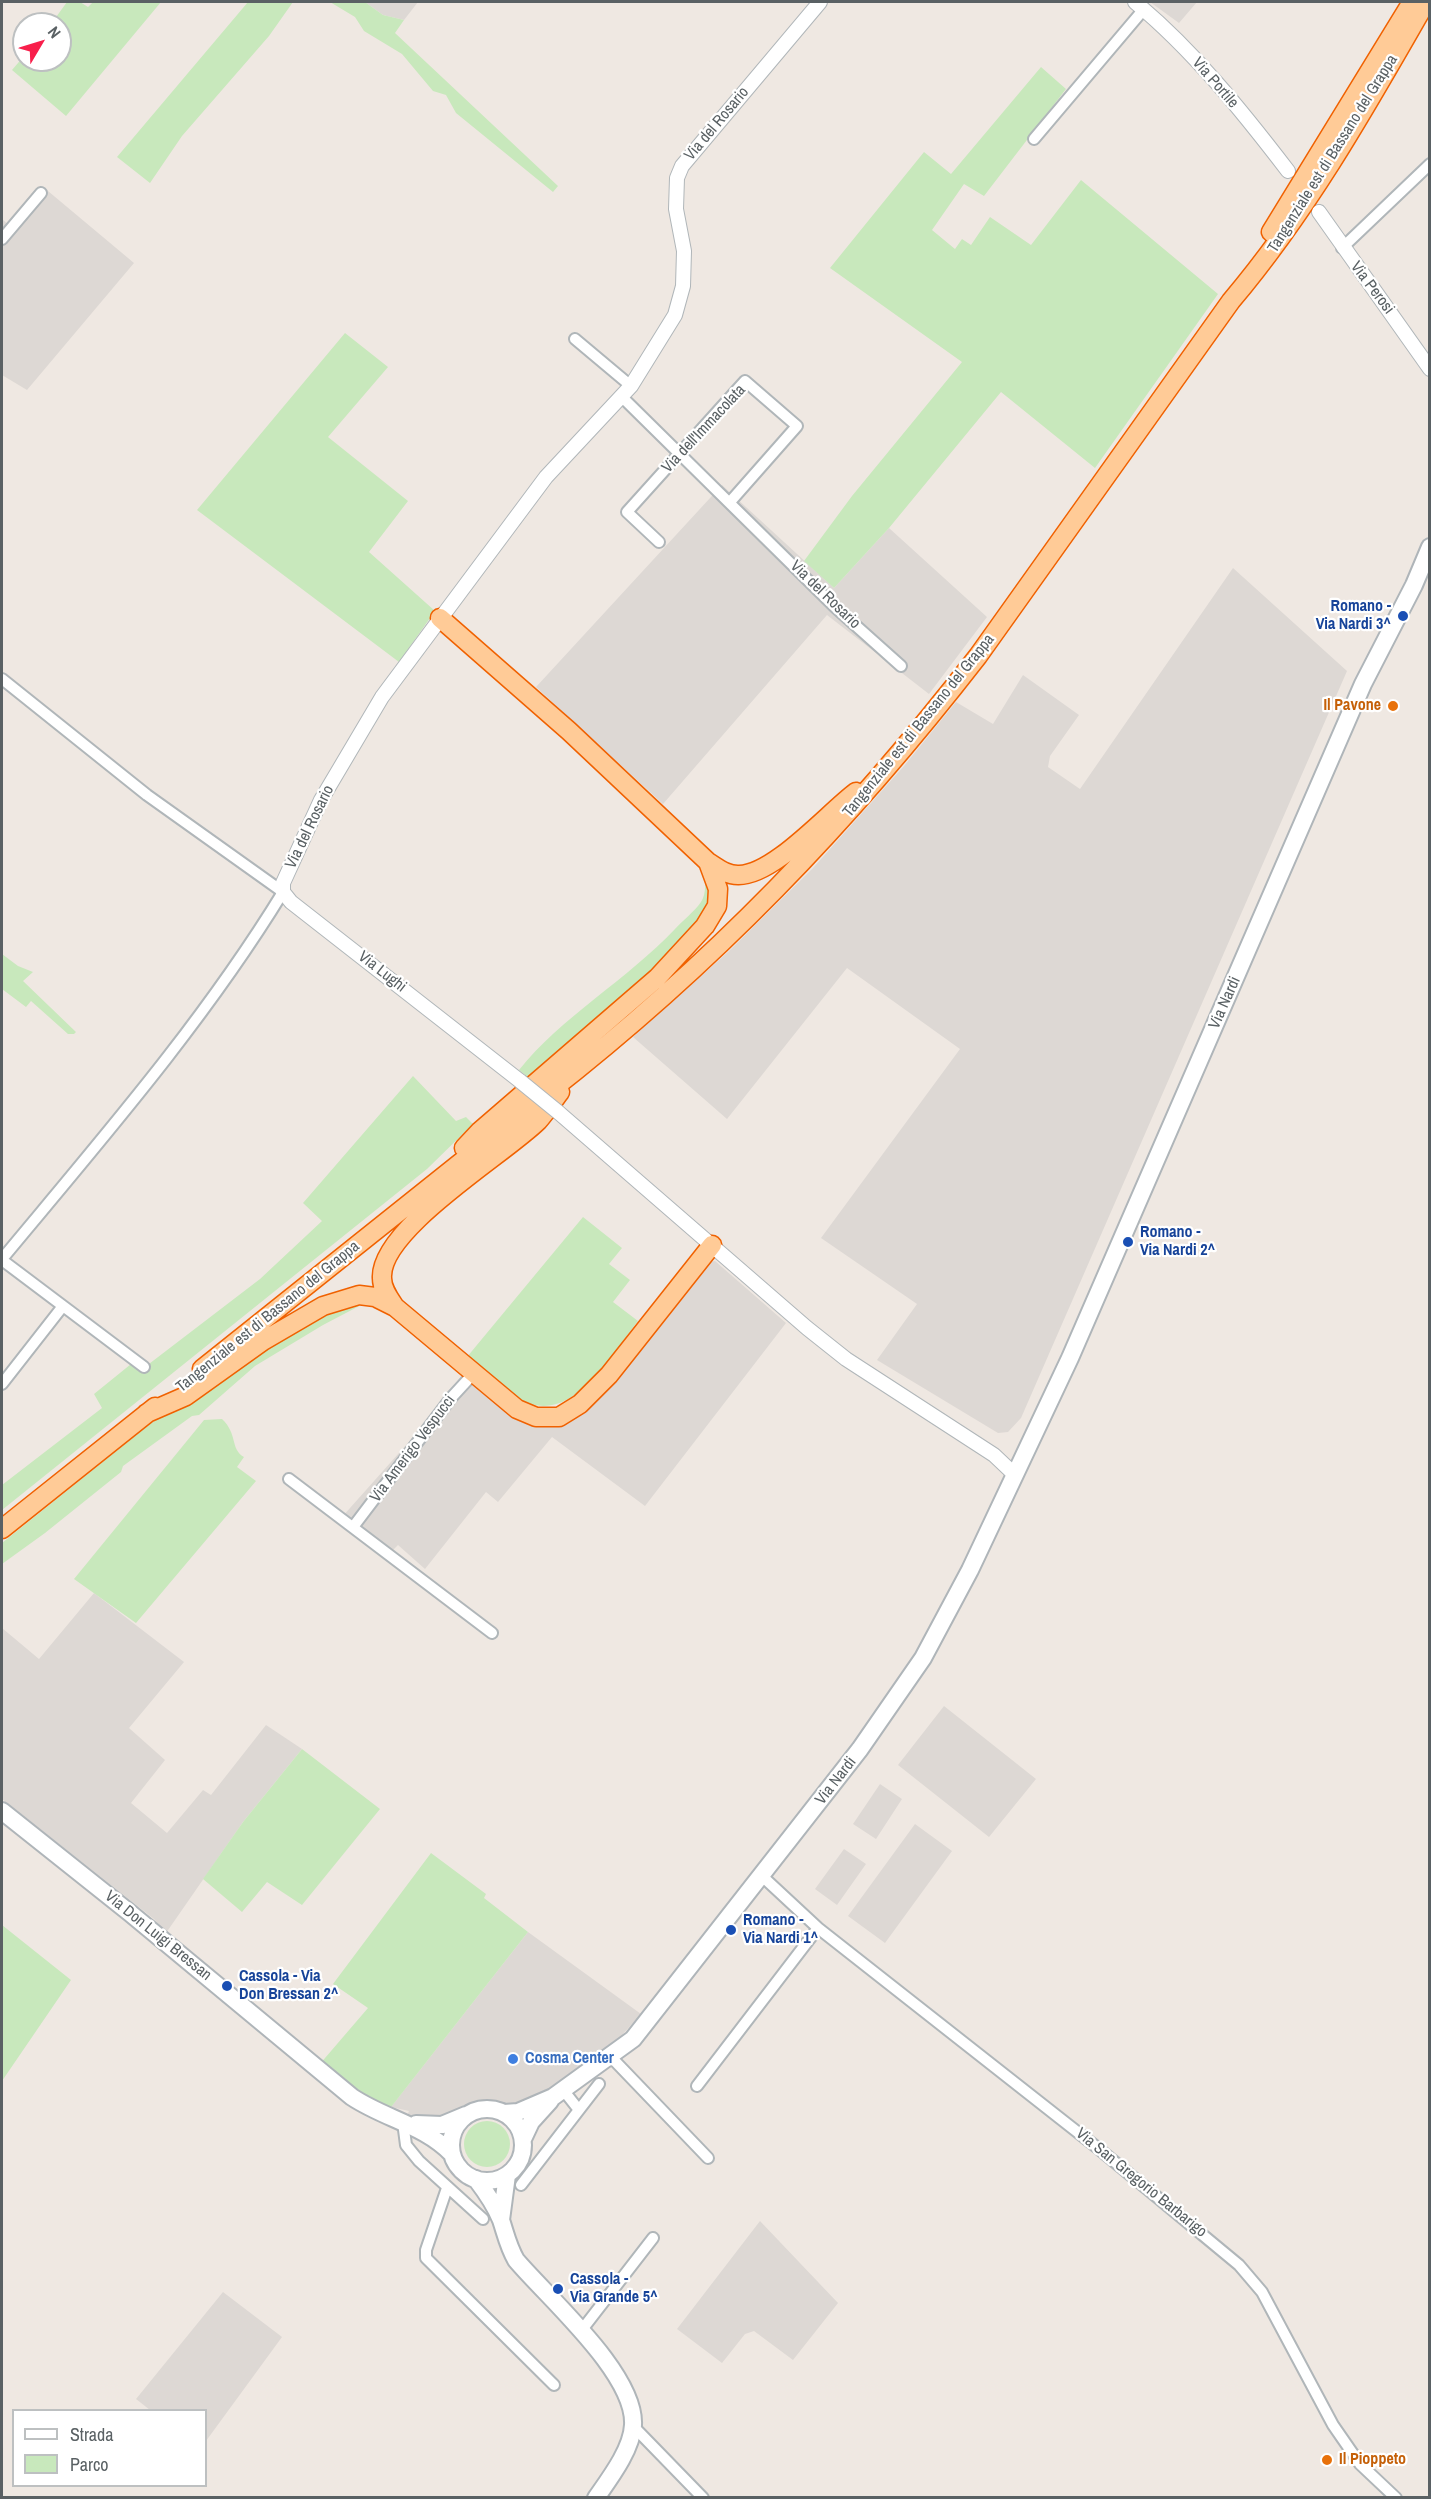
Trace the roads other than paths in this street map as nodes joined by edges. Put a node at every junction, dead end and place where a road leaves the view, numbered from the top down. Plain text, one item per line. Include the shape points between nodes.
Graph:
1 (820, 2) edge
2 (1412, 2) edge
3 (1426, 2) edge
4 (1139, 5) edge
5 (1034, 139) dead end
6 (1430, 164) edge
7 (1288, 171) dead end
8 (41, 193) dead end
9 (1319, 212) dead end
10 (2, 239) edge
11 (1342, 248) junction
12 (1231, 301) junction
13 (575, 339) dead end
14 (1430, 369) edge
15 (627, 392) junction
16 (681, 453) junction
17 (730, 502) junction
18 (659, 542) dead end
19 (1430, 547) edge
20 (440, 618) junction
21 (901, 666) dead end
22 (2, 679) edge
23 (890, 765) junction
24 (708, 862) junction
25 (283, 892) junction
26 (577, 1070) junction
27 (431, 1187) junction
28 (712, 1245) junction
29 (2, 1259) edge
30 (63, 1306) junction
31 (395, 1307) junction
32 (144, 1367) dead end
33 (474, 1373) junction
34 (2, 1384) edge
35 (147, 1413) junction
36 (1018, 1467) junction
37 (289, 1479) dead end
38 (353, 1527) junction
39 (2, 1530) edge
40 (492, 1633) dead end
41 (2, 1811) edge
42 (762, 1876) junction
43 (818, 1928) junction
44 (611, 2058) junction
45 (600, 2084) dead end
46 (697, 2086) dead end
47 (559, 2094) junction
48 (579, 2110) junction
49 (504, 2113) junction
50 (468, 2114) junction
51 (403, 2122) junction
52 (523, 2139) junction
53 (452, 2154) junction
54 (708, 2158) dead end
55 (507, 2175) junction
56 (476, 2179) junction
57 (521, 2185) dead end
58 (447, 2188) junction
59 (483, 2219) dead end
60 (501, 2221) junction
61 (653, 2238) dead end
62 (581, 2331) junction
63 (554, 2385) dead end
64 (633, 2426) junction
65 (596, 2498) edge
66 (703, 2498) edge
67 (1396, 2498) edge

1 - 15 street, Via del Rosario via 682,166 677,178 676,209 684,251 683,286 675,315
2 - 12 highway, Tangenziale est di Bassano del Grappa
3 - 12 highway, Tangenziale est di Bassano del Grappa via 1304,203 1270,255
4 - 5 street
4 - 7 street, Via Portile via 1180,41
6 - 11 street, Via Perosi
8 - 10 street
9 - 11 street
11 - 14 street, Via Perosi
12 - 23 highway, Tangenziale est di Bassano del Grappa via 978,656
13 - 15 street
15 - 16 street, Via del Rosario
15 - 20 street, Via del Rosario via 546,477
16 - 17 street, Via del Rosario
16 - 17 street, Via dell'Immacolata via 746,381 797,426
16 - 18 street, Via dell'Immacolata via 627,512
17 - 21 street, Via del Rosario via 835,607
19 - 36 main road, Via Nardi via 1363,684 1108,1273
20 - 24 highway via 569,731
20 - 25 street, Via del Rosario via 382,698 321,800 283,883
22 - 25 street, Via Lughi via 147,795
23 - 24 highway via 773,861 740,875 726,873
23 - 26 highway, Tangenziale est di Bassano del Grappa via 742,926 661,1001
24 - 27 highway via 718,889 717,906 705,926 657,978 480,1131
25 - 28 street, Via Lughi, bridge via 558,1112
25 - 29 street, Via del Rosario via 187,1032
26 - 27 highway, Tangenziale est di Bassano del Grappa
26 - 31 highway via 538,1121 449,1192 397,1240 381,1277
27 - 35 highway, Tangenziale est di Bassano del Grappa
28 - 33 highway via 609,1375 580,1404 560,1417 536,1417 518,1409
28 - 36 street, Via Lughi via 846,1359
29 - 30 street, Via del Rosario
30 - 32 street, Via del Rosario
30 - 34 street
31 - 33 highway
31 - 35 highway via 375,1297 359,1295 323,1306 263,1341 186,1396
33 - 38 street, Via Amerigo Vespucci
35 - 39 highway, Tangenziale est di Bassano del Grappa
36 - 42 main road, Via Nardi via 923,1658 874,1731
37 - 38 street
38 - 40 street
41 - 51 main road, Via Don Luigi Bressan via 352,2097 371,2110
42 - 43 street, Via San Gregorio Barbarigo
42 - 44 main road, Via Nardi via 636,2036
43 - 46 street
43 - 67 street, Via San Gregorio Barbarigo via 1100,2149 1239,2265 1262,2292 1333,2426 1360,2464
44 - 47 main road, Via Nardi
44 - 54 street
45 - 48 street
47 - 48 street
47 - 49 main road, Via Nardi via 518,2112
47 - 52 main road, Via Nardi via 531,2122
48 - 57 street
49 - 50 main road via 481,2109
49 - 52 main road via 519,2127
50 - 51 main road, Via Don Luigi Bressan via 442,2125
50 - 53 main road via 454,2130
51 - 53 main road, Via Don Luigi Bressan via 428,2133
51 - 58 street via 406,2145
52 - 55 main road via 520,2160
53 - 56 main road via 461,2169
55 - 56 main road via 488,2181
55 - 60 main road
56 - 60 main road
58 - 59 street
58 - 63 street via 426,2258
60 - 62 main road via 516,2260
61 - 62 street
62 - 64 main road via 622,2383 631,2406
64 - 65 main road via 625,2450
64 - 66 street

